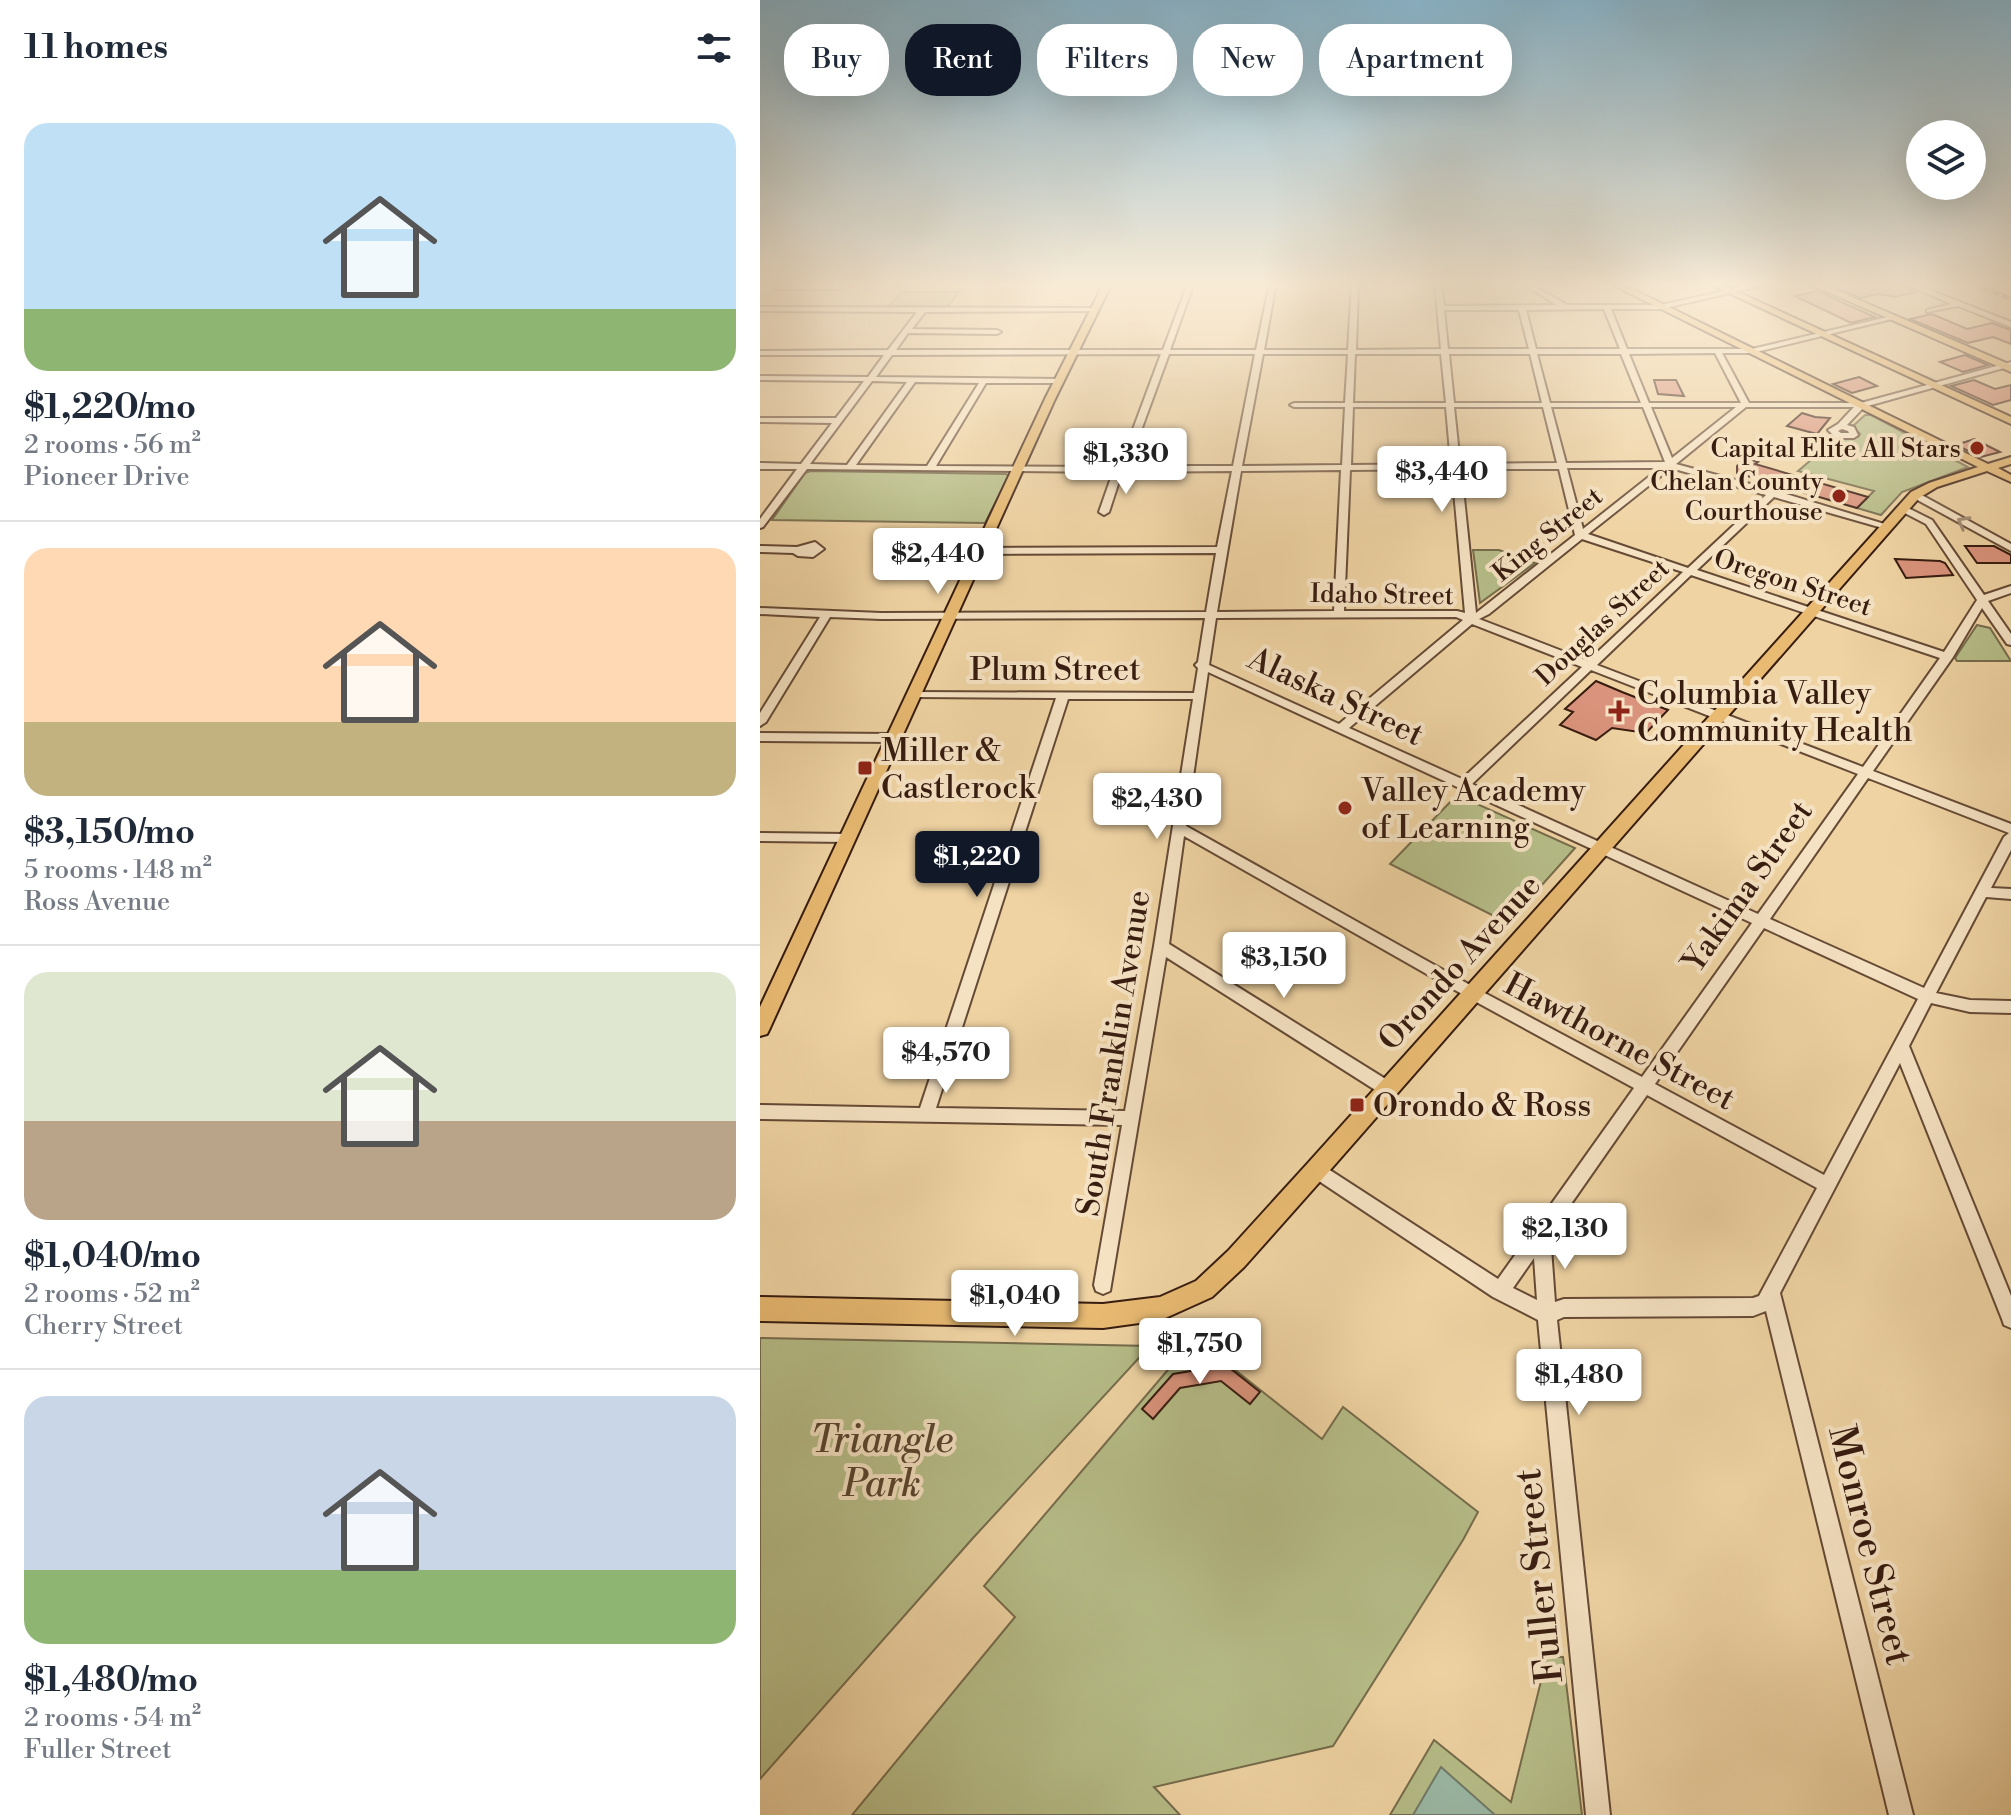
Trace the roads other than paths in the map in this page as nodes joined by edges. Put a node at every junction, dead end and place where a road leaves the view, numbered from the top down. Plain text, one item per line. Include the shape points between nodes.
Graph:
1 (878, 368) edge
2 (1065, 368) edge
3 (1162, 368) edge
4 (1256, 368) edge
5 (1351, 368) edge
6 (1446, 368) edge
7 (1537, 368) edge
8 (1631, 368) edge
9 (1726, 368) edge
10 (1786, 368) edge
11 (1896, 368) edge
12 (2006, 368) edge
13 (760, 378) edge
14 (869, 379) junction
15 (912, 380) junction
16 (984, 380) junction
17 (1059, 381) junction
18 (1934, 385) junction
19 (1646, 404) junction
20 (1746, 404) junction
21 (1294, 405) dead end
22 (1349, 405) junction
23 (1449, 405) junction
24 (1547, 405) junction
25 (1861, 405) junction
26 (760, 420) edge
27 (837, 421) junction
28 (2011, 421) edge
29 (1841, 426) dead end
30 (2011, 460) edge
31 (1562, 465) junction
32 (1670, 465) junction
33 (760, 466) edge
34 (1455, 466) junction
35 (803, 467) junction
36 (850, 467) junction
37 (1988, 467) junction
38 (1345, 468) junction
39 (930, 469) junction
40 (1120, 469) junction
41 (1236, 469) junction
42 (1017, 470) junction
43 (2011, 479) edge
44 (1773, 493) junction
45 (1915, 495) junction
46 (1902, 508) junction
47 (1104, 512) dead end
48 (762, 520) edge
49 (1929, 522) junction
50 (1886, 526) junction
51 (1580, 535) junction
52 (2011, 548) edge
53 (760, 549) edge
54 (893, 549) dead end
55 (798, 550) dead end
56 (1221, 550) junction
57 (977, 557) junction
58 (1689, 571) junction
59 (2011, 589) edge
60 (1982, 600) junction
61 (1810, 610) junction
62 (760, 611) edge
63 (827, 614) junction
64 (1339, 614) junction
65 (1210, 615) junction
66 (950, 616) junction
67 (1471, 619) junction
68 (2011, 642) edge
69 (1947, 657) junction
70 (1201, 665) junction
71 (1586, 666) junction
72 (914, 694) junction
73 (1063, 695) junction
74 (1197, 696) junction
75 (1720, 717) junction
76 (760, 722) edge
77 (1340, 729) junction
78 (760, 737) edge
79 (894, 738) junction
80 (1864, 773) junction
81 (1463, 785) junction
82 (1178, 827) junction
83 (2011, 829) edge
84 (760, 837) edge
85 (2011, 837) edge
86 (848, 838) junction
87 (1601, 848) junction
88 (1982, 892) junction
89 (2011, 894) edge
90 (1760, 920) junction
91 (1161, 946) junction
92 (1474, 994) junction
93 (1928, 997) junction
94 (2011, 1007) edge
95 (760, 1028) edge
96 (1902, 1048) junction
97 (1643, 1085) junction
98 (1386, 1088) junction
99 (760, 1112) edge
100 (926, 1115) junction
101 (1131, 1118) junction
102 (1316, 1170) junction
103 (1827, 1185) junction
104 (1541, 1230) junction
105 (1103, 1285) dead end
106 (1500, 1291) junction
107 (1771, 1293) junction
108 (760, 1309) edge
109 (1547, 1315) junction
110 (2011, 1319) edge
111 (1598, 1815) edge
112 (1901, 1815) edge

1 - 14 street
2 - 17 main road
3 - 40 street
4 - 41 street, South Franklin Avenue
5 - 22 street
6 - 23 street
7 - 24 street
8 - 19 street
9 - 20 street
10 - 25 main road
11 - 18 main road
12 - 18 street
13 - 14 street
14 - 15 street
14 - 27 street
15 - 16 street
15 - 36 street
16 - 17 street
16 - 39 street
17 - 42 main road
18 - 25 street
18 - 28 main road
19 - 20 street
19 - 24 street
19 - 32 street
20 - 25 street
20 - 32 street, King Street
21 - 22 street
22 - 23 street
22 - 38 street
23 - 24 street
23 - 34 street
24 - 31 street
25 - 29 street
25 - 37 main road
26 - 27 street
27 - 35 street
30 - 37 main road, Orondo Avenue
31 - 32 street
31 - 34 street
31 - 51 street
32 - 44 street
32 - 51 street, King Street
33 - 35 street
34 - 38 street
34 - 67 street
35 - 36 street
35 - 48 street
36 - 39 street
37 - 43 main road
37 - 45 main road, Orondo Avenue
38 - 41 street
38 - 64 street
39 - 42 street
40 - 41 street
40 - 42 street
40 - 47 street
41 - 56 street, South Franklin Avenue
42 - 57 main road
44 - 50 street
44 - 58 street, Douglas Street
45 - 46 main road, Orondo Avenue
45 - 49 street
52 -> 45 street
46 - 49 street
46 - 50 main road, Orondo Avenue
49 - 60 street
50 - 61 main road, Orondo Avenue
51 - 58 street, Oregon Street
51 - 67 street, King Street
53 - 55 street
54 - 57 street via 904,563
56 - 57 street
56 - 65 street, South Franklin Avenue
57 - 66 main road
58 - 61 street, Oregon Street
58 - 71 street, Douglas Street
59 - 60 street
60 - 68 street
60 - 69 street, Yakima Street
61 - 69 street, Oregon Street
61 - 75 main road, Orondo Avenue
62 - 63 street, Idaho Street
63 - 66 street, Idaho Street
63 - 76 street
64 - 65 street, Idaho Street
64 - 67 street, Idaho Street via 1457,614
65 - 66 street, Idaho Street
65 - 70 street, South Franklin Avenue
66 - 72 main road
67 - 71 street, Idaho Street
67 - 77 street, King Street
69 - 80 street, Yakima Street
70 - 74 street, South Franklin Avenue
70 - 77 street, Alaska Street
71 - 75 street, Idaho Street
71 - 81 street, Douglas Street
72 - 73 street, Plum Street
72 - 79 main road
73 - 74 street, Plum Street
73 - 100 street
74 - 82 street, South Franklin Avenue
75 - 80 street, Idaho Street
75 - 87 main road, Orondo Avenue
77 - 81 street, Alaska Street
78 - 79 street
79 - 86 main road
80 - 83 street, Idaho Street
80 - 90 street, Yakima Street
81 - 87 street, Alaska Street
82 - 91 street, South Franklin Avenue
82 - 92 street, Hawthorne Street
84 - 86 street
85 - 88 street
86 - 95 main road
87 - 90 street, Alaska Street
87 - 92 main road, Orondo Avenue
88 - 89 street
88 - 93 street
90 - 93 street, Alaska Street
90 - 97 street, Yakima Street
91 - 98 street
91 - 101 street, South Franklin Avenue
92 - 97 street, Hawthorne Street
92 - 98 main road, Orondo Avenue
93 - 94 street, Alaska Street
93 - 96 street
96 - 103 street
96 - 110 street
97 - 103 street, Hawthorne Street
97 - 104 street, Yakima Street
98 - 102 main road, Orondo Avenue
99 - 100 street
100 - 101 street
101 - 105 street, South Franklin Avenue
102 - 106 street
102 - 108 main road, Orondo Avenue via 1204,1289 1161,1308 1103,1316
103 - 107 street
104 - 106 street, Yakima Street
104 - 109 street
106 - 109 street
107 - 109 street via 1766,1302 1753,1307 1574,1308
107 - 112 street, Monroe Street
109 - 111 street, Fuller Street

